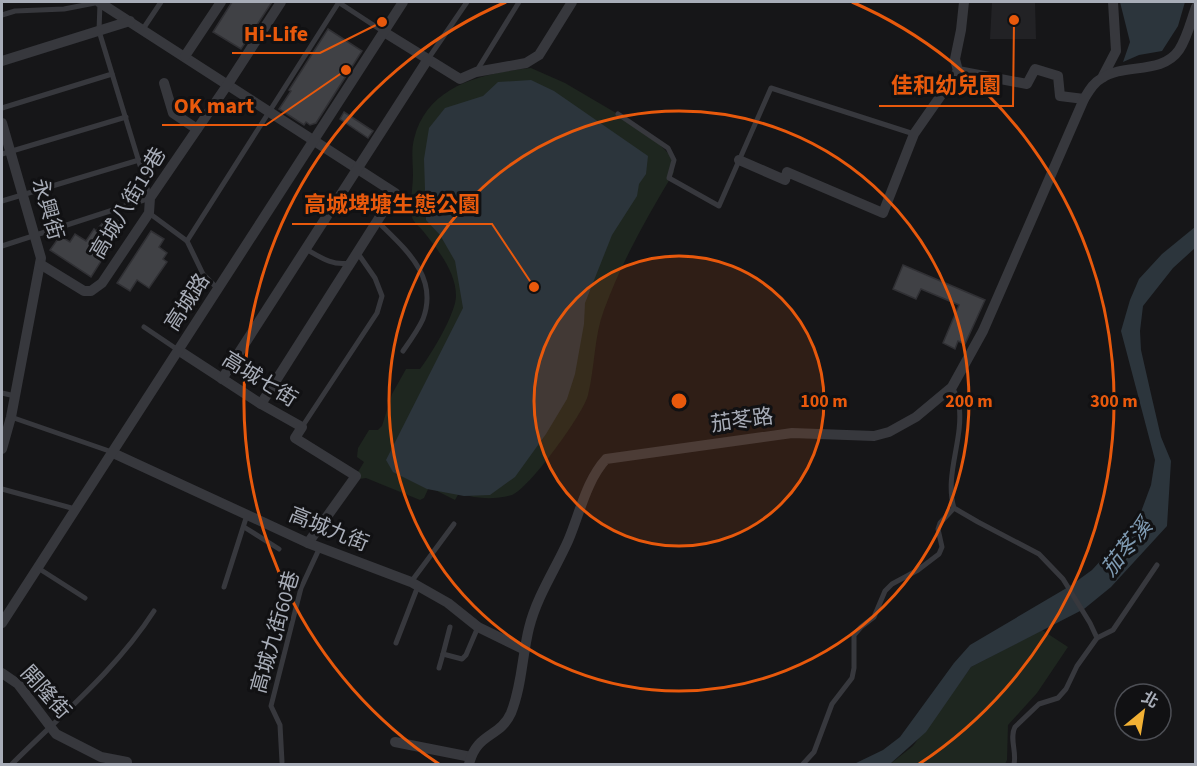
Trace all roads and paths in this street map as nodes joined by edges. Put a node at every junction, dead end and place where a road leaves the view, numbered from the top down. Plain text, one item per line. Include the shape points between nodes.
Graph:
1 (100, 2) edge
2 (161, 2) edge
3 (221, 2) edge
4 (281, 2) edge
5 (338, 2) edge
6 (404, 2) edge
7 (467, 2) edge
8 (519, 2) edge
9 (572, 2) edge
10 (964, 2) edge
11 (1113, 2) edge
12 (1196, 7) edge
13 (2, 15) edge
14 (130, 21) junction
15 (143, 29) junction
16 (99, 31) junction
17 (384, 32) junction
18 (185, 56) junction
19 (428, 59) junction
20 (2, 60) edge
21 (958, 71) junction
22 (476, 72) junction
23 (112, 74) junction
24 (1103, 76) junction
25 (164, 83) dead end
26 (228, 84) junction
27 (1084, 99) junction
28 (2, 108) edge
29 (268, 110) junction
30 (618, 114) dead end
31 (126, 117) junction
32 (2, 123) edge
33 (197, 129) junction
34 (914, 134) junction
35 (315, 140) junction
36 (6, 153) edge
37 (139, 160) junction
38 (739, 160) junction
39 (357, 167) junction
40 (23, 194) junction
41 (150, 198) junction
42 (2, 201) edge
43 (149, 213) junction
44 (377, 221) junction
45 (35, 235) junction
46 (187, 241) junction
47 (2, 246) edge
48 (306, 249) junction
49 (357, 252) junction
50 (351, 262) junction
51 (40, 264) junction
52 (218, 289) junction
53 (144, 327) dead end
54 (178, 350) junction
55 (403, 351) dead end
56 (222, 379) junction
57 (952, 387) junction
58 (2, 393) edge
59 (15, 396) junction
60 (261, 404) junction
61 (11, 417) junction
62 (302, 427) junction
63 (2, 448) edge
64 (113, 453) junction
65 (2, 489) edge
66 (954, 508) junction
67 (75, 509) junction
68 (248, 514) junction
69 (454, 524) dead end
70 (244, 527) junction
71 (308, 543) junction
72 (320, 548) junction
73 (279, 549) dead end
74 (1157, 566) dead end
75 (38, 568) junction
76 (414, 584) junction
77 (224, 587) dead end
78 (85, 598) dead end
79 (154, 611) dead end
80 (2, 622) edge
81 (450, 627) dead end
82 (478, 627) junction
83 (1097, 638) junction
84 (396, 643) dead end
85 (525, 650) junction
86 (443, 654) junction
87 (439, 668) dead end
88 (2, 673) edge
89 (50, 726) junction
90 (395, 742) dead end
91 (470, 761) edge
92 (127, 762) dead end
93 (282, 762) dead end
94 (12, 765) edge
95 (803, 765) edge
96 (1014, 765) edge

1 - 13 lane
1 - 14 street
1 - 16 lane
2 - 15 lane
3 - 18 street
4 - 26 street, 高城八街19巷
5 - 17 lane
5 - 29 lane
6 - 17 street, 高城路
7 - 19 lane
8 - 22 lane
9 - 22 street via 539,55 531,61
10 - 21 street via 955,59
11 - 24 street, 茄苳路 via 1116,51
12 - 24 street via 1182,45 1166,62
14 - 15 street
14 - 16 street
15 - 18 street
16 - 20 street
16 - 23 lane
17 - 19 street
17 - 35 street, 高城路
18 - 26 street
19 - 22 street via 460,79
19 - 39 street
21 - 27 street via 1027,84 1035,69 1058,76 1060,96
21 - 34 street
23 - 28 lane
23 - 31 lane
24 - 27 street, 茄苳路
25 - 33 street via 173,114
26 - 29 street
26 - 33 street, 高城八街19巷
27 - 57 street, 茄苳路 via 983,331
29 - 35 street
29 - 46 lane
30 - 38 lane via 668,148 674,160 669,178 719,206
31 - 36 lane
31 - 37 lane
32 - 36 street, 永興街
33 - 41 street, 高城八街19巷
34 - 38 lane via 771,88
34 - 38 street via 883,213 787,172 785,180
35 - 39 street
35 - 52 street, 高城路
36 - 40 street, 永興街
37 - 40 lane
37 - 41 lane
39 - 44 street via 395,193
39 - 48 street
40 - 42 lane
40 - 45 street, 永興街
41 - 43 street, 高城八街19巷
41 - 45 lane
43 - 46 lane
43 - 51 street, 高城八街19巷 via 102,283 91,291 84,291
44 - 49 street
44 - 55 lane via 406,250 424,278 428,296 422,320
45 - 47 lane
45 - 51 street, 永興街
46 - 52 lane via 203,274
48 - 50 lane via 339,265
48 - 56 street
49 - 50 street
49 - 62 lane via 382,296 376,313
50 - 60 street
51 - 59 street, 永興街
52 - 54 street, 高城路
53 - 54 lane
54 - 56 street, 高城七街
54 - 64 street, 高城路
56 - 60 street, 高城七街
57 - 66 lane via 960,403 952,474
57 - 85 street, 茄苳路 via 916,417 874,436 792,432 606,459 594,473 568,541 542,591
58 - 59 lane
59 - 61 street, 永興街
60 - 62 street, 高城七街
61 - 63 street, 永興街
61 - 64 lane
62 - 71 street, 高城七街 via 295,438 356,476
64 - 67 street, 高城路
64 - 68 street, 高城九街
65 - 67 lane
66 - 83 lane via 1039,554 1063,579
66 - 95 lane via 938,529 942,547 939,554 892,584 874,617 854,635 852,678 832,704 814,752
67 - 75 street, 高城路
68 - 70 lane
68 - 71 street, 高城九街
69 - 76 lane
70 - 73 lane
70 - 77 lane
71 - 72 street, 高城九街
72 - 76 street, 高城九街
72 - 93 lane, 高城九街60巷 via 301,588 271,706 280,725
74 - 83 lane via 1113,630
75 - 78 lane
75 - 80 street, 高城路
76 - 82 street, 高城九街 via 448,603
76 - 84 lane
79 - 89 lane via 137,638 103,676
81 - 86 lane
82 - 85 street, 高城九街
82 - 86 lane via 464,658
83 - 96 lane via 1058,698 1039,704 1015,727
85 - 91 street, 茄苳路 via 507,721 479,742
86 - 87 lane
88 - 89 street, 開隆街 via 18,684
89 - 92 street, 開隆街 via 56,734 86,751
89 - 94 lane
90 - 91 street

